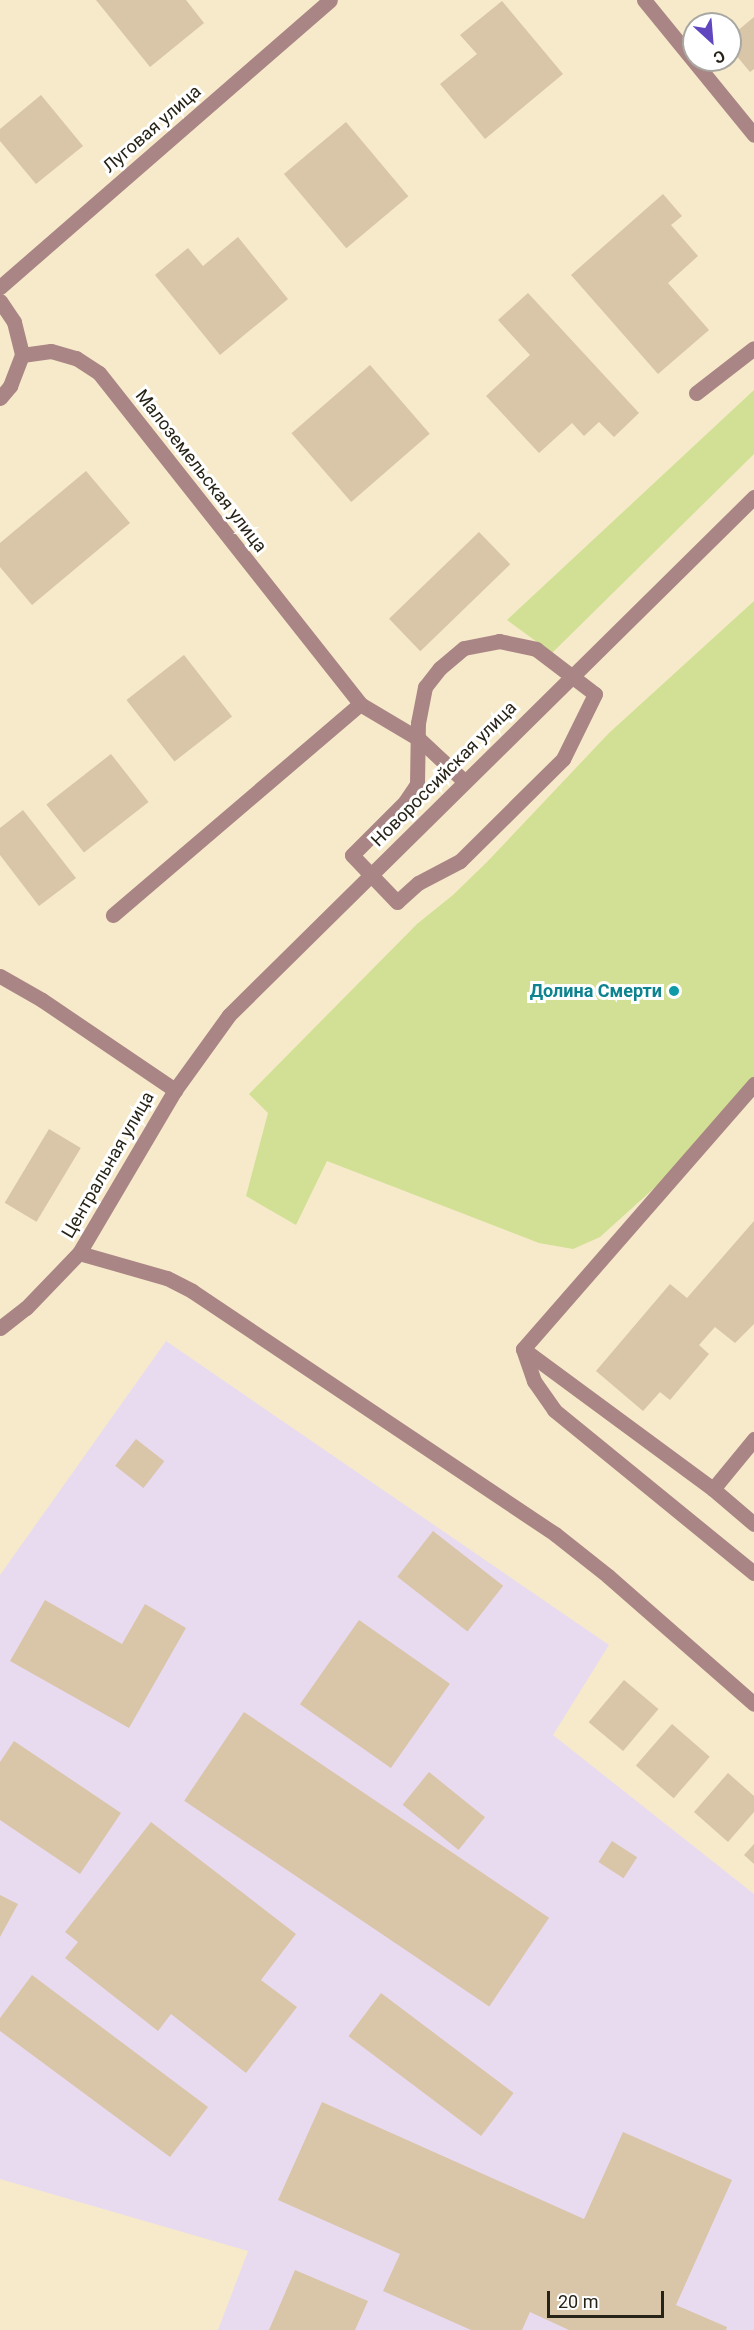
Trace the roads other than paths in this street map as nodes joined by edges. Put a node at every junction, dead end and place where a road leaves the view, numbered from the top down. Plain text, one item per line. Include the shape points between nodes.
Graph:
1 (330, 0) edge
2 (644, 0) edge
3 (754, 135) edge
4 (0, 287) edge
5 (0, 301) edge
6 (754, 348) edge
7 (22, 355) junction
8 (696, 393) dead end
9 (0, 398) edge
10 (754, 497) edge
11 (571, 676) junction
12 (360, 704) junction
13 (419, 739) junction
14 (464, 781) junction
15 (370, 874) junction
16 (113, 915) dead end
17 (0, 976) edge
18 (754, 1084) edge
19 (175, 1090) junction
20 (80, 1253) junction
21 (0, 1328) edge
22 (523, 1349) junction
23 (754, 1440) edge
24 (713, 1489) junction
25 (754, 1524) edge
26 (754, 1573) edge
27 (754, 1704) edge

1 - 4 street, Луговая улица
2 - 3 street
5 - 7 street via 14,322
6 - 8 street
7 - 9 street via 10,386
7 - 12 street, Малоземельская улица via 51,351 76,358 99,373
10 - 11 street, Новороссийская улица
11 - 13 street via 536,650 500,641 464,648 425,687
11 - 14 street, Новороссийская улица
11 - 15 street via 595,694 563,759 460,861 418,883 397,902
12 - 13 street
12 - 16 street
13 - 14 street
13 - 15 street via 417,784 405,802 352,855
14 - 15 street, Новороссийская улица
15 - 19 street, Новороссийская улица via 229,1015
17 - 19 street, Центральная улица
18 - 22 street
19 - 20 street, Центральная улица
20 - 21 street, Центральная улица via 26,1308
20 - 27 street via 167,1278 192,1290 555,1534
22 - 24 street
22 - 26 street via 534,1381 554,1410
23 - 24 street
24 - 25 street

